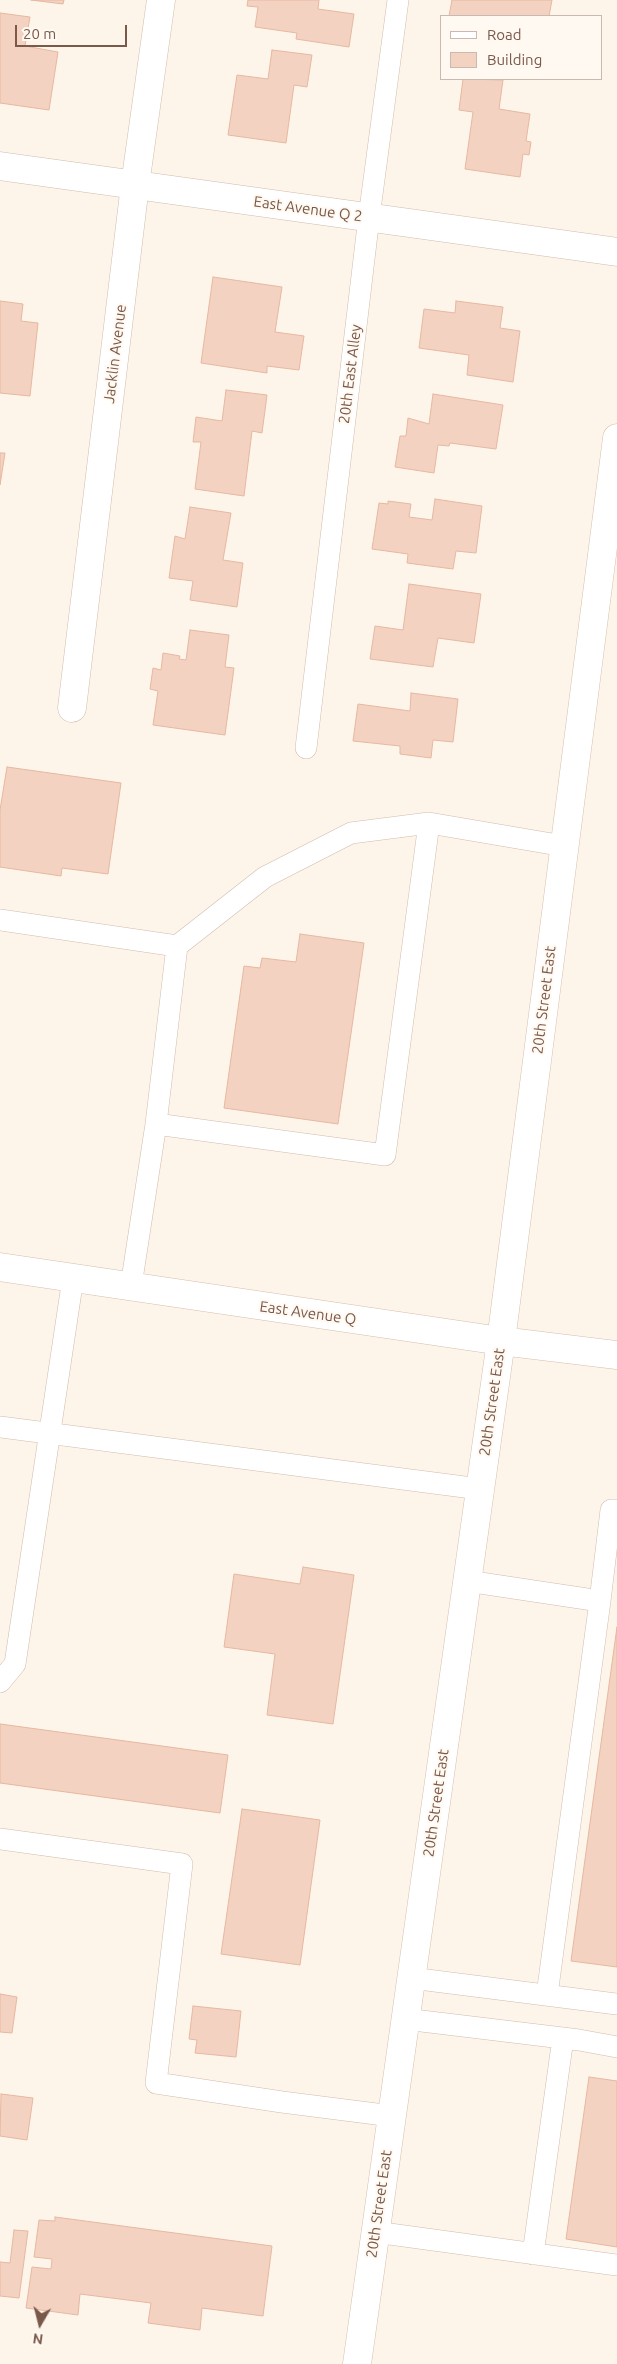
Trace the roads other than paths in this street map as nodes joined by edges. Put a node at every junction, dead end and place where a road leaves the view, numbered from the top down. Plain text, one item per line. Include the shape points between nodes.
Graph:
1 (161, 0) edge
2 (398, 0) edge
3 (0, 166) edge
4 (135, 185) junction
5 (369, 217) junction
6 (617, 252) edge
7 (617, 438) edge
8 (72, 708) dead end
9 (306, 748) dead end
10 (429, 823) junction
11 (564, 846) junction
12 (0, 920) edge
13 (176, 946) junction
14 (156, 1124) junction
15 (0, 1267) edge
16 (73, 1278) junction
17 (131, 1286) junction
18 (500, 1341) junction
19 (617, 1355) edge
20 (0, 1427) edge
21 (50, 1434) junction
22 (480, 1489) junction
23 (617, 1510) edge
24 (467, 1581) junction
25 (600, 1601) junction
26 (0, 1682) edge
27 (0, 1839) edge
28 (411, 1978) junction
29 (547, 1995) junction
30 (617, 2004) edge
31 (405, 2019) junction
32 (563, 2038) junction
33 (617, 2047) edge
34 (392, 2116) junction
35 (375, 2232) junction
36 (534, 2254) junction
37 (617, 2266) edge
38 (357, 2364) edge

1 - 4 street, Jacklin Avenue
2 - 5 lane, 20th East Alley
3 - 4 street, East Avenue Q 2
4 - 5 street, East Avenue Q 2
4 - 8 street, Jacklin Avenue
5 - 6 street, East Avenue Q 2
5 - 9 lane, 20th East Alley
7 - 11 street, 20th Street East
10 - 11 lane
10 - 13 lane via 351,833 265,877
10 - 14 lane via 385,1155
11 - 18 street, 20th Street East
12 - 13 lane
13 - 14 lane
14 - 17 lane
15 - 16 street, East Avenue Q
16 - 17 street, East Avenue Q
16 - 21 lane
17 - 18 street, East Avenue Q
18 - 19 street, East Avenue Q
18 - 22 street, 20th Street East
20 - 21 lane
21 - 22 lane
21 - 26 lane via 15,1664
22 - 24 street, 20th Street East
23 - 25 lane via 612,1510
24 - 25 lane
24 - 28 street, 20th Street East
25 - 29 lane
27 - 34 lane via 182,1864 156,2083
28 - 29 lane
28 - 31 street, 20th Street East
29 - 30 lane
31 - 32 lane
31 - 34 street, 20th Street East
32 - 33 lane
32 - 36 lane
34 - 35 street, 20th Street East
35 - 36 lane
35 - 38 street, 20th Street East
36 - 37 lane

